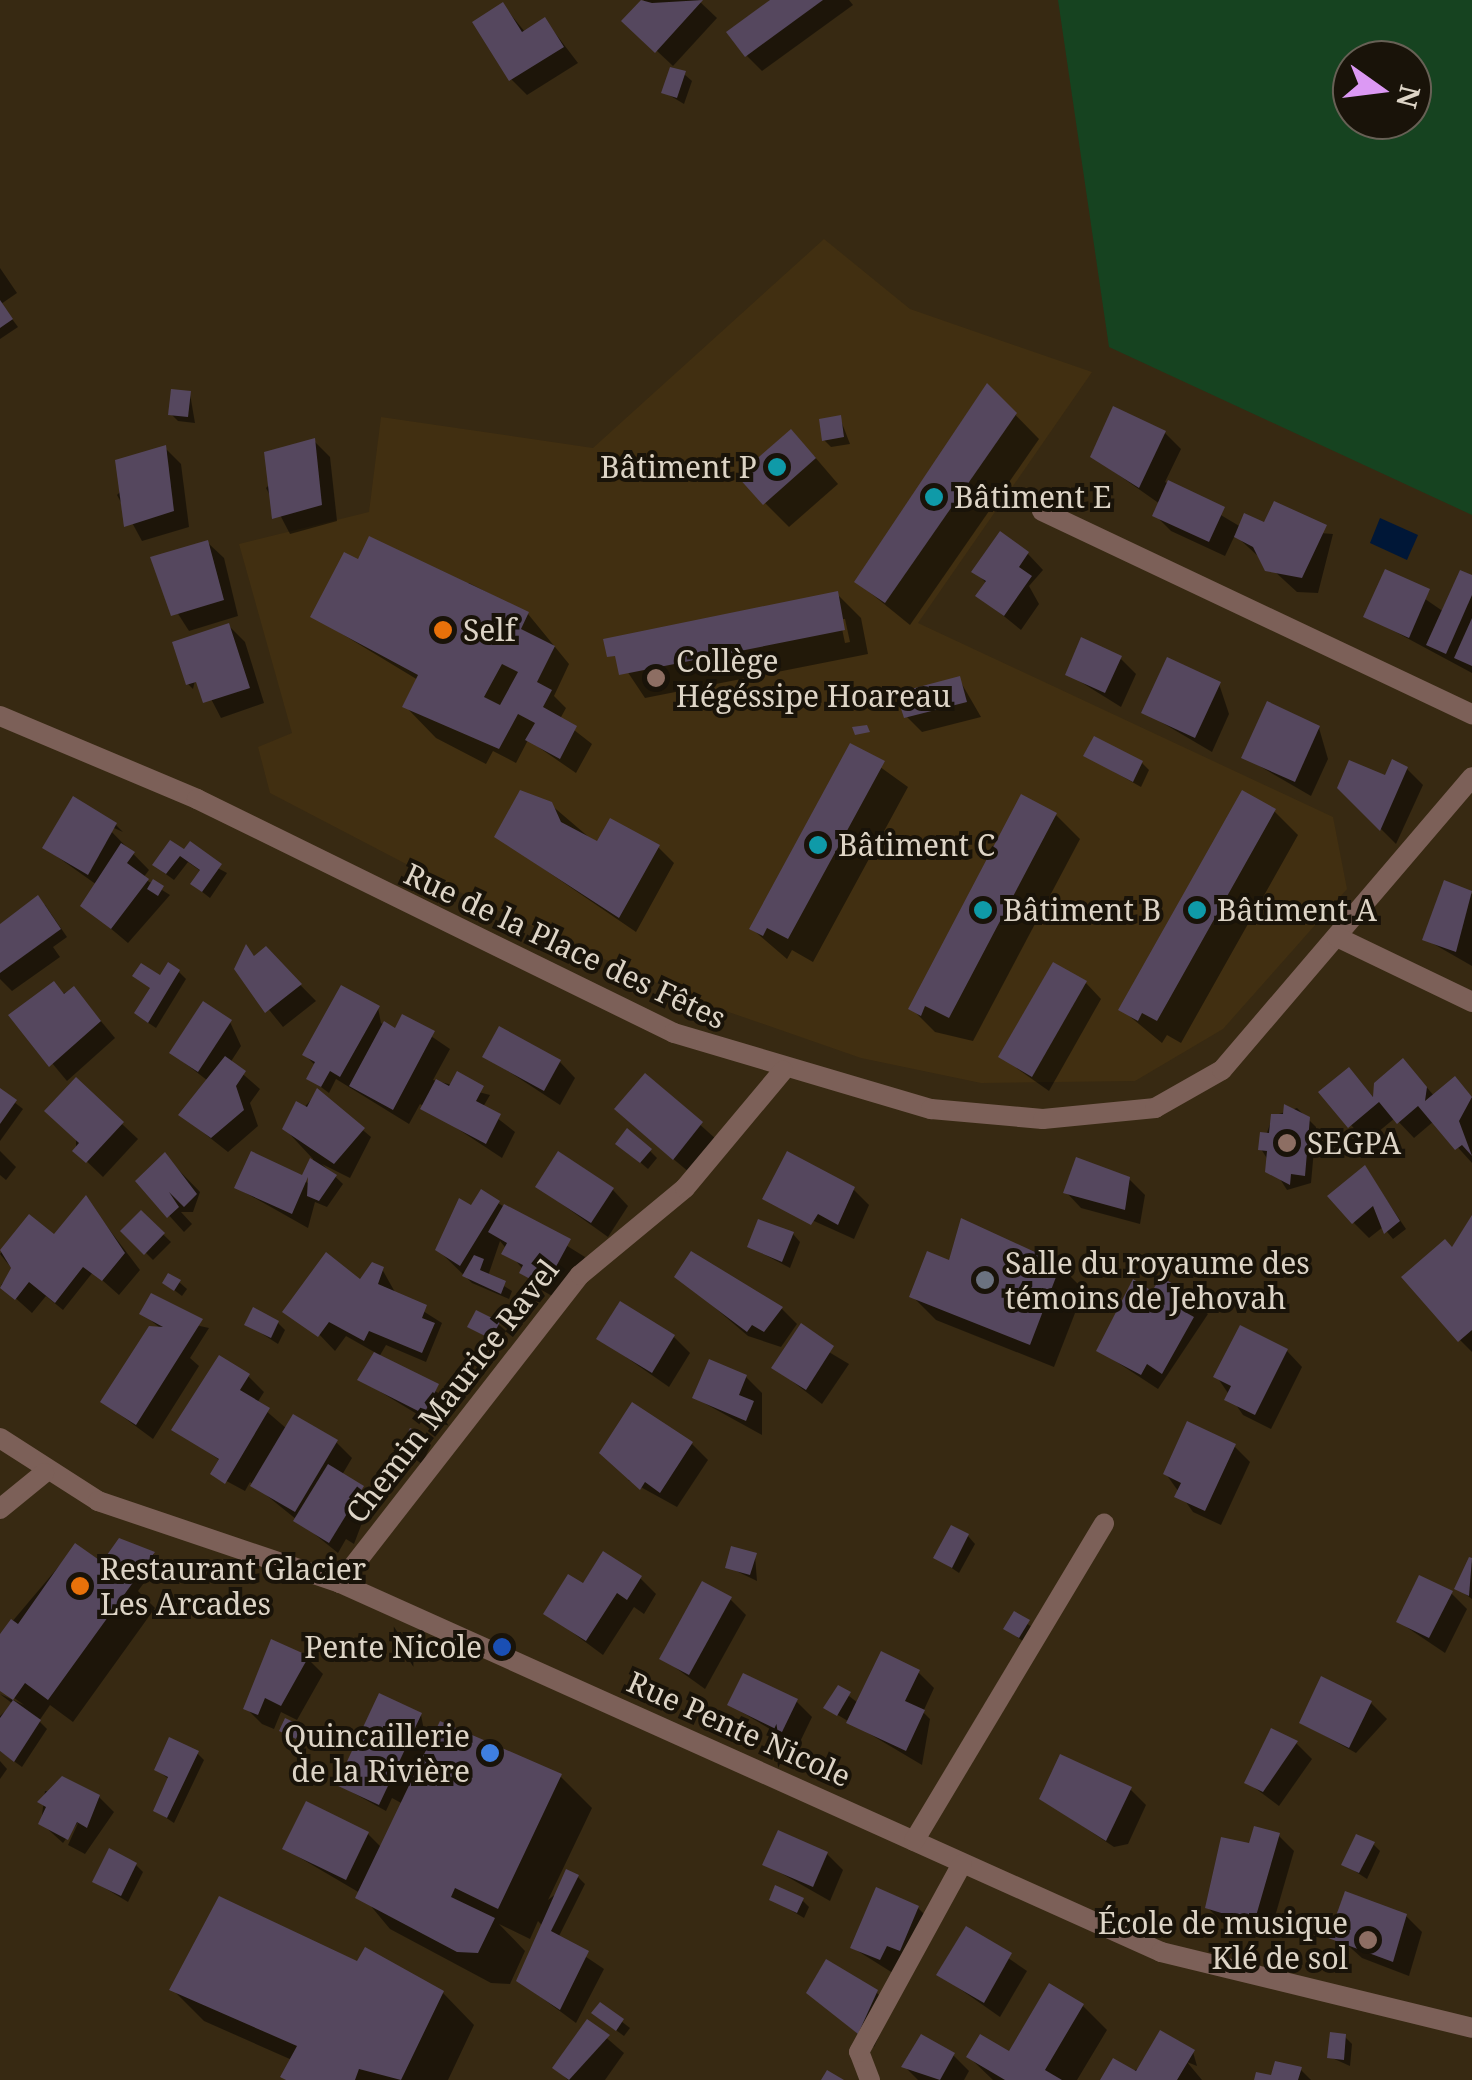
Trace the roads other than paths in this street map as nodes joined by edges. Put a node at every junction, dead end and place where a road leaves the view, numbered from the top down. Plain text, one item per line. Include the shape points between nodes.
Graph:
1 (1042, 511) dead end
2 (1472, 714) edge
3 (0, 716) edge
4 (1472, 777) edge
5 (1337, 936) junction
6 (1472, 1002) edge
7 (783, 1071) junction
8 (0, 1438) edge
9 (44, 1473) junction
10 (0, 1509) edge
11 (1104, 1524) dead end
12 (340, 1582) junction
13 (914, 1841) junction
14 (962, 1864) junction
15 (1472, 2028) edge
16 (870, 2080) edge

1 - 2 street
3 - 7 street, Rue de la Place des Fêtes via 197,799 596,1000
4 - 5 street, Rue de la Place des Fêtes
5 - 6 street
5 - 7 street, Rue de la Place des Fêtes via 1222,1070 1155,1108 1000,1116
7 - 12 street, Chemin Maurice Ravel via 685,1188 580,1275
8 - 9 street, Rue Pente Nicole
9 - 10 street
9 - 12 street, Rue Pente Nicole via 134,1515
11 - 13 street
12 - 13 street, Rue Pente Nicole
13 - 14 street, Rue Pente Nicole
14 - 15 street, Rue Pente Nicole via 1160,1952
14 - 16 street via 862,2045 858,2063

